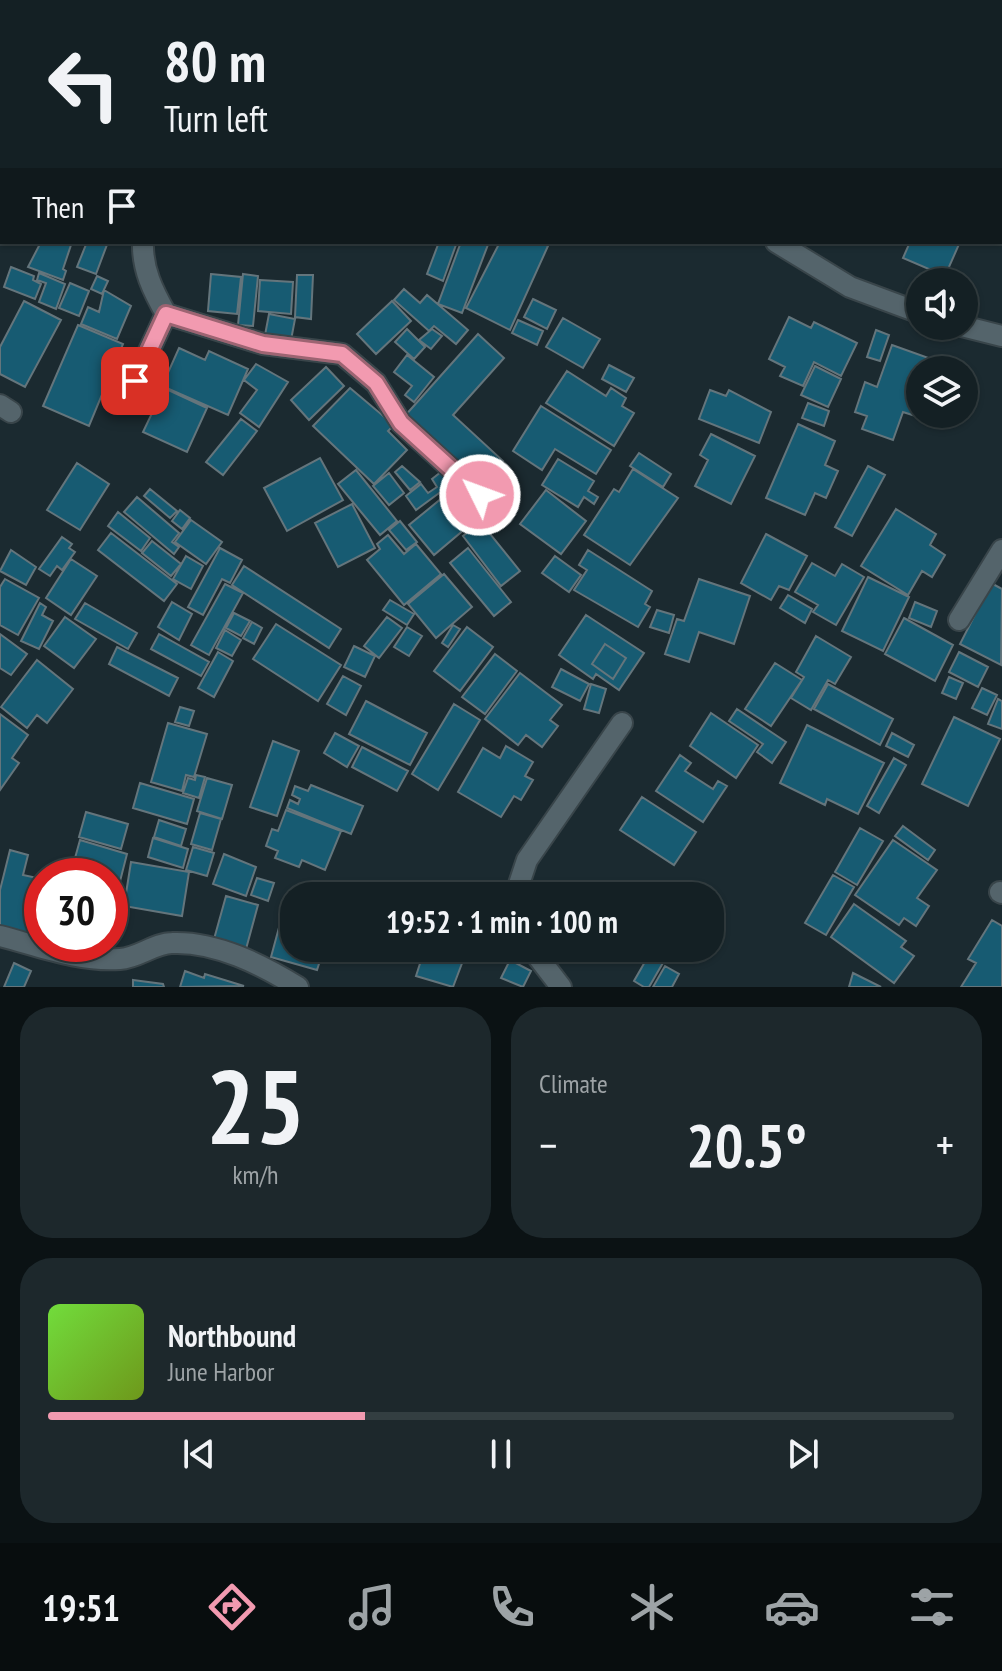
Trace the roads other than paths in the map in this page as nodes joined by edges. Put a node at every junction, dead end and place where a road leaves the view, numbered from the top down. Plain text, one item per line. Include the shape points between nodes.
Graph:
1 (143, 244) edge
2 (779, 244) edge
3 (906, 308) edge
4 (166, 314) junction
5 (978, 330) edge
6 (1002, 336) edge
7 (125, 403) dead end
8 (480, 495) dead end
9 (1002, 550) edge
10 (959, 620) dead end
11 (622, 723) dead end
12 (520, 882) edge
13 (0, 936) edge
14 (542, 962) edge
15 (298, 987) edge
16 (561, 987) edge

1 - 4 street via 142,260
2 - 3 street via 850,287
4 - 7 street
4 - 8 street via 263,344 342,354 376,383 401,423
5 - 6 street
9 - 10 street
11 - 12 street via 527,860
13 - 15 street via 56,953 122,959 171,942 211,948 267,968
14 - 16 street

